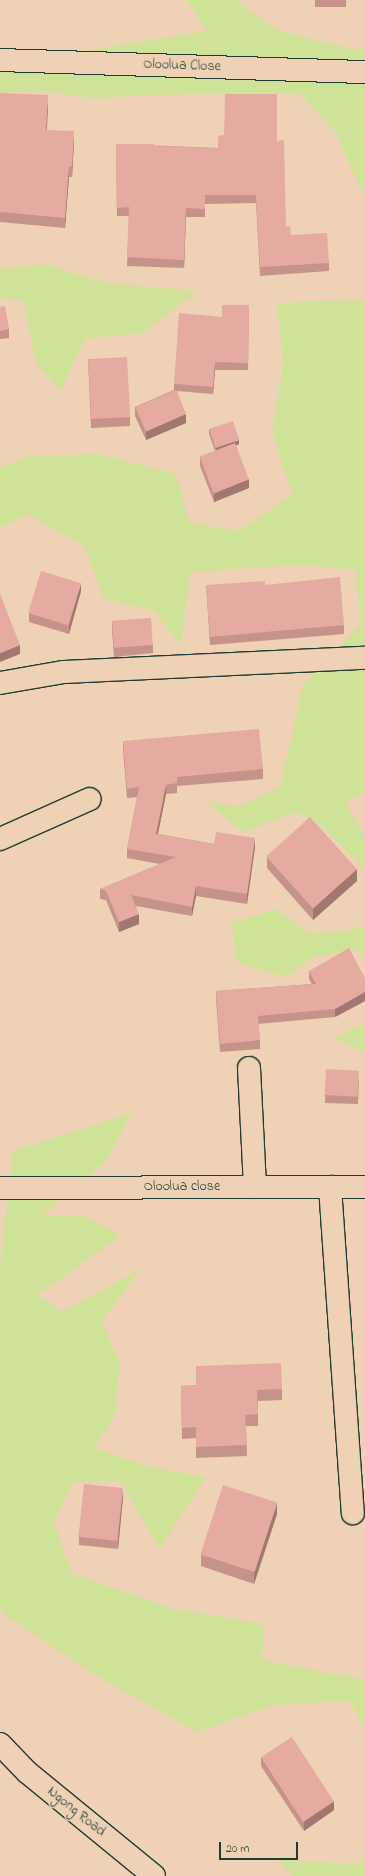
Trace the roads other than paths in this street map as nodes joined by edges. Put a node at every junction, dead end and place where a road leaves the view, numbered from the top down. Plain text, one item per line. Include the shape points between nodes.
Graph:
1 (0, 60) edge
2 (365, 72) edge
3 (365, 658) edge
4 (0, 683) edge
5 (90, 800) dead end
6 (0, 839) edge
7 (250, 1068) dead end
8 (255, 1187) junction
9 (330, 1187) junction
10 (365, 1187) edge
11 (0, 1188) edge
12 (353, 1513) dead end
13 (0, 1744) edge
14 (154, 1876) edge

1 - 2 street, Oloolua Close
3 - 4 street via 64,672
5 - 6 street
7 - 8 street
8 - 9 street, Oloolua close
8 - 11 street, Oloolua close
9 - 10 street, Oloolua close
9 - 12 street
13 - 14 street, Ngong Road via 28,1772

